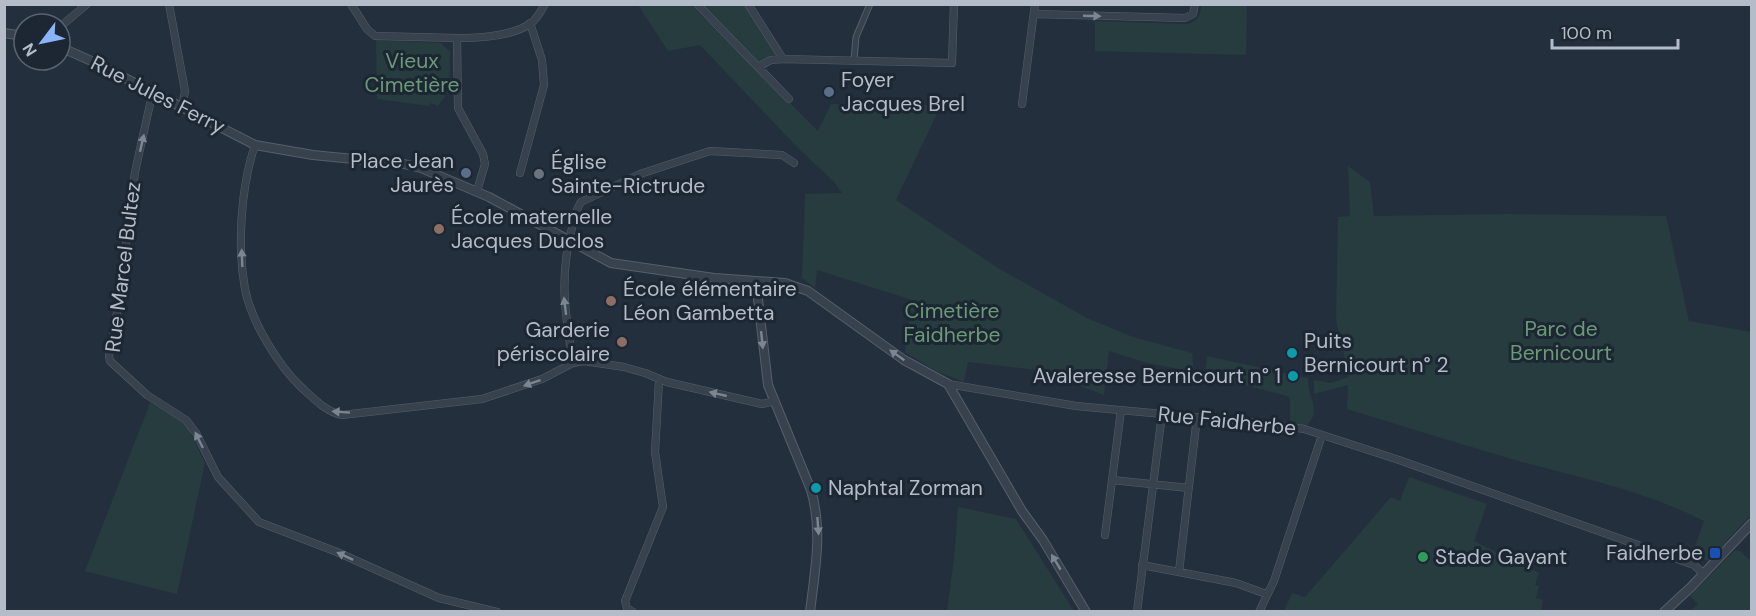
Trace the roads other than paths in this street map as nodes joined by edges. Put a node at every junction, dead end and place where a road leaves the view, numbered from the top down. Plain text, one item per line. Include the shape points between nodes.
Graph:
1 (87, 4) edge
2 (169, 4) edge
3 (351, 4) edge
4 (545, 4) edge
5 (697, 4) edge
6 (748, 4) edge
7 (870, 4) edge
8 (954, 4) edge
9 (1035, 4) edge
10 (1195, 4) edge
11 (1034, 14) junction
12 (72, 17) edge
13 (530, 24) junction
14 (457, 38) junction
15 (72, 53) edge
16 (783, 59) junction
17 (854, 60) junction
18 (758, 67) junction
19 (154, 93) junction
20 (789, 99) dead end
21 (1022, 104) dead end
22 (182, 108) junction
23 (255, 145) junction
24 (794, 164) dead end
25 (520, 173) dead end
26 (477, 191) junction
27 (569, 241) junction
28 (756, 282) junction
29 (573, 363) junction
30 (659, 380) junction
31 (948, 384) junction
32 (774, 401) junction
33 (1121, 410) junction
34 (1162, 414) junction
35 (1197, 417) junction
36 (1322, 435) junction
37 (1112, 480) junction
38 (1153, 484) junction
39 (1189, 488) junction
40 (1752, 523) edge
41 (1105, 535) dead end
42 (1142, 566) junction
43 (1179, 572) junction
44 (1704, 574) junction
45 (1266, 594) junction
46 (497, 612) edge
47 (633, 612) edge
48 (810, 612) edge
49 (1086, 612) edge
50 (1137, 612) edge
51 (1259, 612) edge
52 (1664, 612) edge

1 - 12 street
2 - 22 street via 185,91
3 - 14 street via 375,36
4 - 13 street
5 - 18 street
6 - 16 street
7 - 17 street via 856,37
8 - 17 street via 952,63
9 - 11 street
11 -> 10 street via 1185,18 1193,14
11 - 21 street
13 - 14 street via 486,36
13 - 25 street via 542,60 544,85
14 - 26 street via 458,108 485,161
15 - 19 street, Rue Jules Ferry
16 - 17 street
16 - 18 street
18 - 20 street
19 - 22 street, Rue Jules Ferry
46 -> 19 street, Rue Marcel Bultez via 439,598 256,521 218,477 186,420 147,395 109,359 135,172
22 - 23 street, Rue Jules Ferry
23 - 26 street, Rue Jules Ferry via 409,165
29 -> 23 street via 548,377 482,399 342,415 330,412 281,364 246,293 242,223
24 - 27 street via 782,155 710,151 640,174 579,204
26 - 27 street
27 - 28 street, Rue Faidherbe via 617,265
29 -> 27 street via 563,294
31 -> 28 street, Rue Faidherbe via 904,360 808,291 784,283
28 -> 32 street via 767,380
29 - 30 street via 606,363
32 -> 30 street via 762,404
30 - 47 street via 655,452 663,507 626,602
31 - 33 street, Rue Faidherbe
49 -> 31 street
32 -> 48 street via 816,508 818,542
33 - 34 street, Rue Faidherbe
33 - 37 street
34 - 35 street, Rue Faidherbe
34 - 38 street
35 - 36 street, Rue Faidherbe via 1283,425
35 - 39 street
36 - 44 street, Rue Faidherbe via 1694,565
36 - 45 street via 1274,581
37 - 38 street
37 - 41 street
38 - 39 street
38 - 42 street
39 - 43 street
40 - 44 street
42 - 43 street
42 - 50 street
43 - 45 street via 1244,585
44 - 52 street
45 - 51 street

